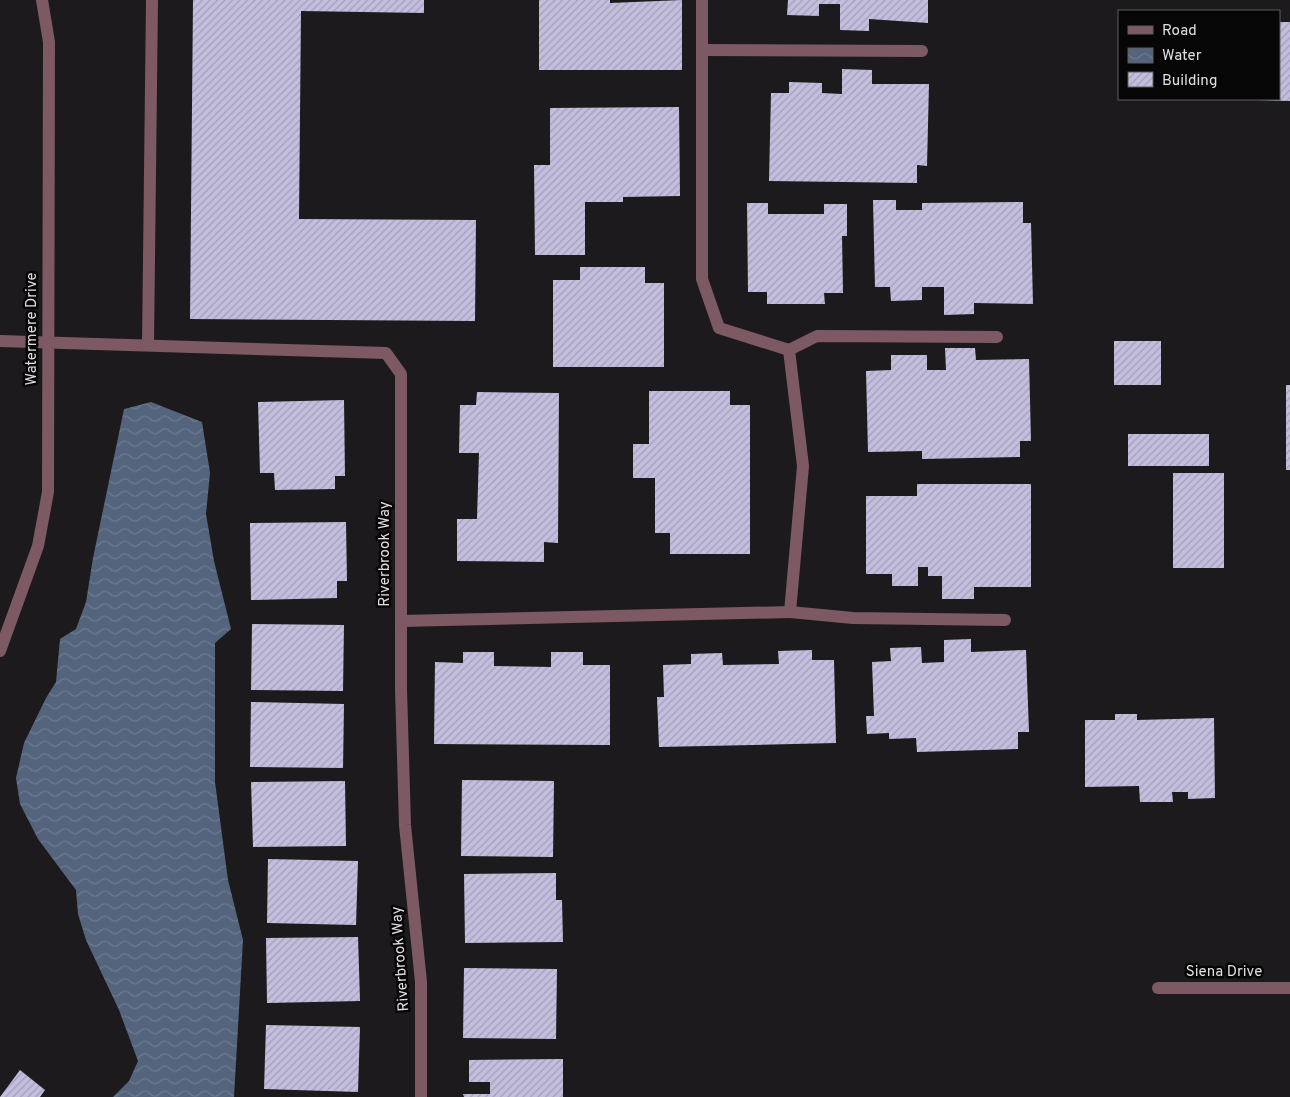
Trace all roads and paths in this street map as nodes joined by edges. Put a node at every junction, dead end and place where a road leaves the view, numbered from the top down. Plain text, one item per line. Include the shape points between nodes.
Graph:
1 (42, 0) edge
2 (152, 0) edge
3 (702, 0) edge
4 (702, 50) junction
5 (922, 51) dead end
6 (997, 337) dead end
7 (0, 341) edge
8 (47, 341) junction
9 (148, 344) junction
10 (789, 350) junction
11 (790, 612) junction
12 (6, 619) edge
13 (1005, 620) dead end
14 (401, 621) junction
15 (0, 651) edge
16 (1158, 988) dead end
17 (1290, 988) edge
18 (421, 1097) edge

1 - 8 street, Watermere Drive via 49,42
2 - 9 street
3 - 4 street
4 - 5 street
4 - 10 street via 702,279 719,328
6 - 10 street via 816,336
7 - 8 street, Riverbrook Way
8 - 9 street, Riverbrook Way
8 - 12 street, Watermere Drive via 48,492 38,546
9 - 14 street, Riverbrook Way via 386,353 401,374
10 - 11 street via 803,466
11 - 13 street via 852,618
11 - 14 street
12 - 15 street, Watermere Drive
14 - 18 street, Riverbrook Way via 405,826 421,982
16 - 17 street, Siena Drive

